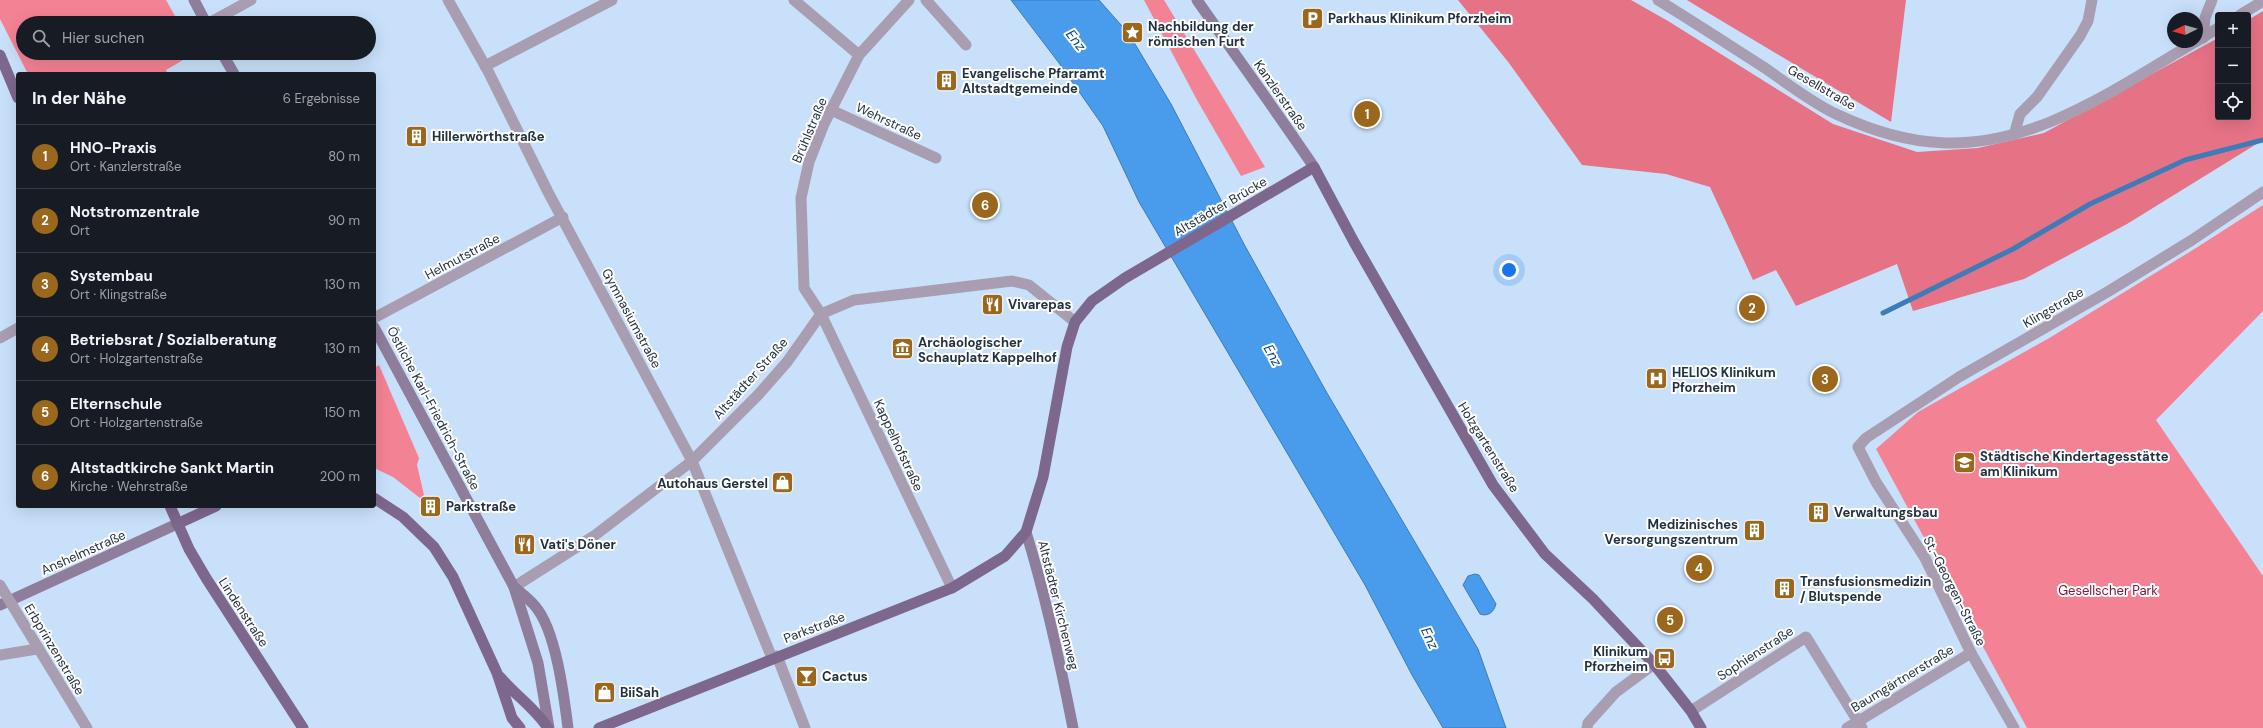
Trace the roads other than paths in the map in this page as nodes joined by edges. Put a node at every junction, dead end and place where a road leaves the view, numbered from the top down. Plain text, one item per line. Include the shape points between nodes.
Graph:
1 (194, 0) edge
2 (251, 0) edge
3 (448, 0) edge
4 (612, 0) edge
5 (794, 0) edge
6 (909, 0) edge
7 (926, 0) edge
8 (1197, 0) edge
9 (1658, 0) edge
10 (2092, 0) edge
11 (2212, 0) edge
12 (2263, 1) edge
13 (2245, 12) edge
14 (202, 16) edge
15 (222, 16) edge
16 (2203, 24) edge
17 (2215, 30) edge
18 (2203, 37) edge
19 (966, 45) dead end
20 (2185, 48) edge
21 (0, 55) edge
22 (859, 55) junction
23 (226, 60) edge
24 (485, 66) junction
25 (233, 72) edge
26 (16, 93) edge
27 (831, 110) junction
28 (2014, 135) junction
29 (936, 158) dead end
30 (1314, 167) junction
31 (2263, 192) edge
32 (563, 217) junction
33 (1167, 254) joint
34 (821, 314) junction
35 (376, 317) edge
36 (1075, 322) junction
37 (16, 329) edge
38 (376, 331) edge
39 (0, 338) edge
40 (1858, 448) joint
41 (692, 461) junction
42 (376, 499) edge
43 (171, 508) edge
44 (212, 508) edge
45 (177, 524) junction
46 (1026, 532) junction
47 (0, 585) edge
48 (514, 587) junction
49 (952, 588) junction
50 (0, 605) edge
51 (37, 649) junction
52 (1971, 653) junction
53 (0, 655) edge
54 (774, 657) junction
55 (1654, 664) junction
56 (497, 673) junction
57 (1691, 711) junction
58 (1860, 725) edge
59 (86, 728) edge
60 (303, 728) edge
61 (520, 728) edge
62 (549, 728) edge
63 (568, 728) edge
64 (599, 728) edge
65 (805, 728) edge
66 (1073, 728) edge
67 (1587, 728) edge
68 (1701, 728) edge
69 (1847, 728) edge
70 (2014, 728) edge

1 - 14 main road
2 - 15 street
3 - 24 street, Gymnasiumstraße
4 - 24 street
5 - 22 street
6 - 22 street, Brühlstraße
7 - 19 street
8 - 30 main road, Kanzlerstraße
9 - 28 street, Gesellstraße via 1802,94 1835,114 1864,126 1923,143 1950,144
10 - 28 street via 2088,21 2080,36 2037,97 2020,114
11 - 16 street
12 - 13 street
17 - 18 street, Gesellstraße
20 - 28 street, Gesellstraße via 2096,101
21 - 26 main road
22 - 27 street, Brühlstraße
23 - 25 main road
24 - 32 street, Gymnasiumstraße
27 - 29 street, Wehrstraße
27 - 34 street, Brühlstraße via 809,162 801,198 804,288
30 - 33 main road, Altstädter Brücke
30 - 55 main road, Holzgartenstraße via 1493,485 1545,554 1597,603
31 - 40 street, Klingstraße via 2173,252 1959,377 1866,438
32 - 35 street, Helmutstraße
32 - 41 street, Gymnasiumstraße
33 - 36 main road, Altstädter Kirchenweg via 1092,301
34 - 36 street via 854,300 1012,280 1029,285
34 - 41 street, Altstädter Straße via 787,362
34 - 49 street, Kappelhofstraße
36 - 46 main road, Altstädter Kirchenweg via 1067,347 1043,477
37 - 39 street
38 - 48 main road, Östliche Karl-Friedrich-Straße
40 - 52 street, St.-Georgen-Straße via 1876,482 1925,558
41 - 48 street, Altstädter Straße via 594,536
41 - 54 street, Gymnasiumstraße
42 - 56 main road via 403,517 434,547 453,577
43 - 45 main road, Lindenstraße
44 - 45 main road
45 - 50 main road, Anshelmstraße
45 - 60 main road, Lindenstraße via 206,578
46 - 49 main road, Parkstraße via 1005,556
46 - 66 main road, Altstädter Kirchenweg via 1057,643
47 - 51 street, Erbprinzenstraße, bridge
48 - 62 main road, Östliche Karl-Friedrich-Straße via 538,663
48 - 63 main road, Östliche Karl-Friedrich-Straße via 535,606 545,625 563,692
49 - 54 main road, Parkstraße
51 - 53 street
51 - 59 street, Erbprinzenstraße
52 - 58 street, Baumgärtnerstraße
52 - 70 street, St.-Georgen-Straße
54 - 64 main road, Parkstraße
54 - 65 street, Gymnasiumstraße
55 - 57 main road, Holzgartenstraße
55 - 67 street via 1616,692 1588,723
56 - 61 main road via 507,707
56 - 62 main road via 514,693 541,716
57 - 58 street, Sophienstraße via 1806,637
57 - 68 main road, Holzgartenstraße
58 - 69 street, Baumgärtnerstraße

